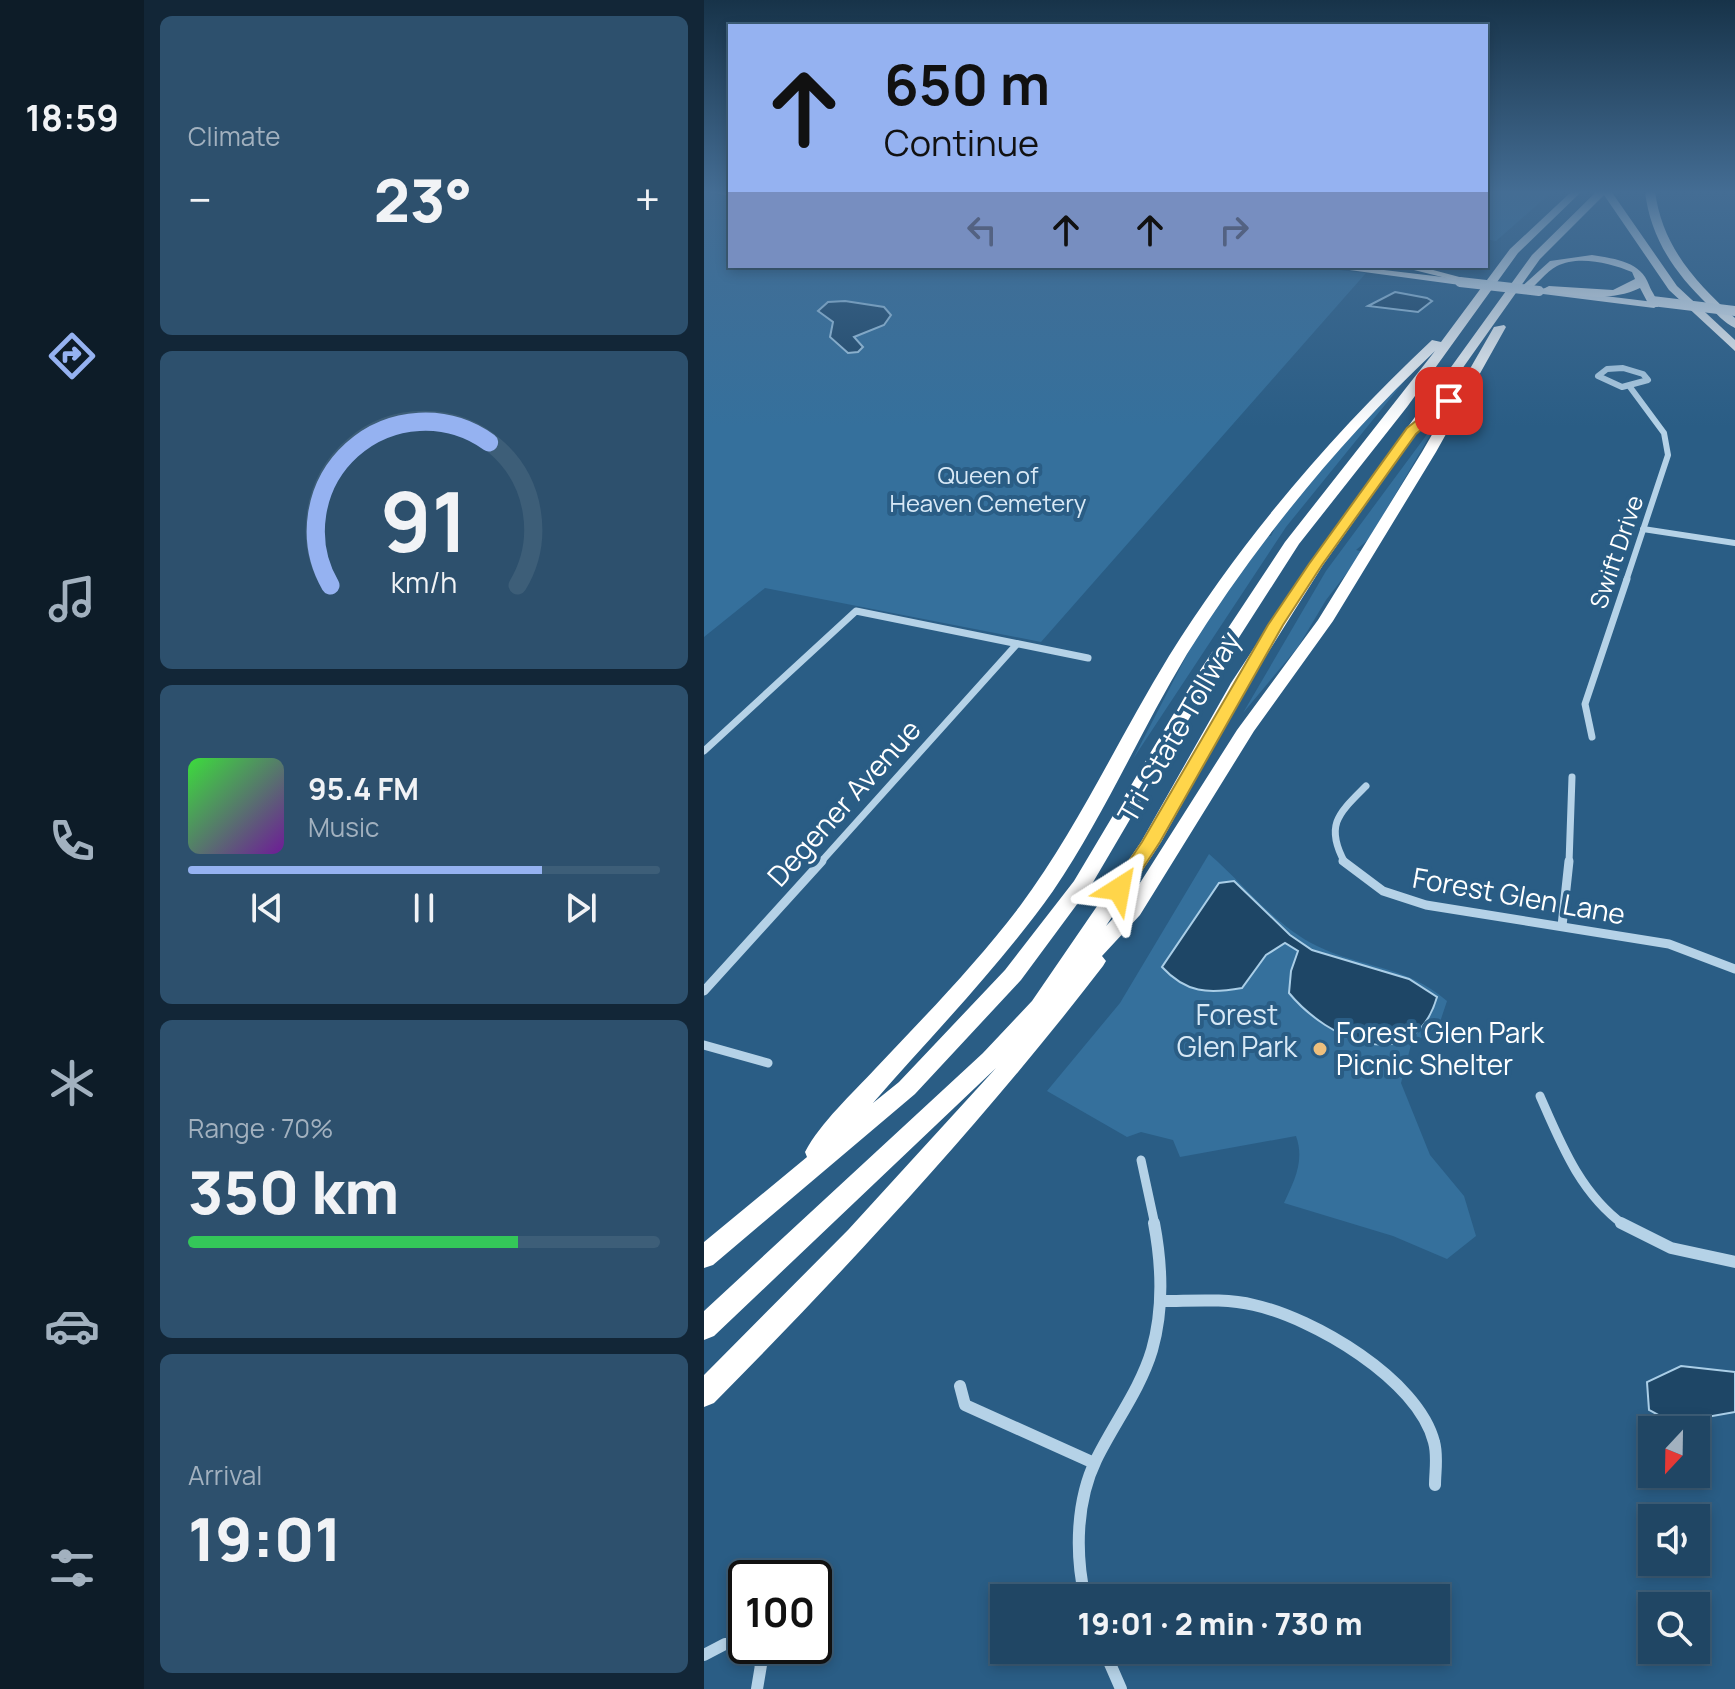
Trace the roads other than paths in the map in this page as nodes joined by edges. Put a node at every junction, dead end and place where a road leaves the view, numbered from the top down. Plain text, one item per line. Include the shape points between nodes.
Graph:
1 (1368, 270) edge
2 (1382, 270) edge
3 (1419, 270) edge
4 (1486, 270) edge
5 (1500, 270) edge
6 (1526, 270) joint
7 (1547, 270) edge
8 (1634, 270) edge
9 (1660, 270) edge
10 (1684, 270) edge
11 (1643, 278) junction
12 (1461, 280) junction
13 (1543, 290) junction
14 (1478, 297) junction
15 (1653, 303) junction
16 (1510, 305) junction
17 (1735, 313) edge
18 (1465, 315) junction
19 (1735, 324) edge
20 (1735, 347) edge
21 (1473, 374) junction
22 (1630, 387) junction
23 (1412, 431) junction
24 (1643, 529) junction
25 (1735, 543) edge
26 (1017, 644) junction
27 (1088, 658) dead end
28 (1592, 737) dead end
29 (704, 751) edge
30 (1572, 777) dead end
31 (1366, 786) dead end
32 (1133, 910) junction
33 (1562, 926) junction
34 (1735, 969) edge
35 (704, 991) edge
36 (1040, 1007) junction
37 (704, 1045) edge
38 (768, 1063) dead end
39 (1540, 1096) dead end
40 (1141, 1160) dead end
41 (791, 1185) junction
42 (732, 1233) junction
43 (704, 1251) edge
44 (704, 1257) edge
45 (1735, 1262) edge
46 (1162, 1301) junction
47 (704, 1328) edge
48 (960, 1386) dead end
49 (704, 1394) edge
50 (1094, 1463) junction
51 (1435, 1485) dead end
52 (1083, 1584) edge
53 (704, 1655) edge
54 (1108, 1664) edge
55 (1115, 1687) edge
56 (757, 1689) edge

1 - 12 main road
2 - 12 main road
3 - 12 highway
4 - 14 highway
5 - 14 highway, Tri-State Tollway
6 - 16 highway
6 - 23 highway, Tri-State Tollway
7 - 16 highway
8 - 11 highway
9 - 20 highway
10 - 19 highway
11 - 13 highway via 1634,288 1621,291
11 - 15 highway
12 - 13 main road, bridge
13 - 15 main road
14 - 18 highway, Tri-State Tollway
15 - 17 main road, bridge
16 - 21 highway
18 - 41 highway via 1312,467 1229,574 1148,706 1091,814 1030,907
18 - 41 highway, Tri-State Tollway via 1265,582 1101,854 1035,948 916,1079
21 - 23 highway
21 - 32 highway via 1325,621 1246,730
22 - 22 street, Swift Drive via 1647,378 1623,368 1598,374 1602,382
22 - 24 street, Swift Drive via 1658,423 1668,448
23 - 36 highway, Tri-State Tollway via 1275,625 1151,842
24 - 25 street
24 - 28 street, Swift Drive via 1585,704
26 - 27 street
26 - 29 street via 856,611
26 - 35 street, Degener Avenue
30 - 33 street
31 - 33 street, Forest Glen Lane via 1338,813 1334,833 1344,862 1369,883 1416,903
32 - 36 highway
32 - 49 highway via 1029,1048 917,1175
33 - 34 street, Forest Glen Lane via 1669,944
36 - 47 highway, Tri-State Tollway
37 - 38 street
39 - 45 street via 1585,1188 1612,1215 1673,1249
40 - 46 street via 1159,1243
41 - 42 highway, Tri-State Tollway
42 - 43 highway
42 - 44 highway, Tri-State Tollway
46 - 50 street via 1143,1376
46 - 51 street via 1255,1305 1345,1343 1392,1383 1434,1438
48 - 50 street via 965,1405
50 - 52 street via 1080,1525
53 - 56 street via 725,1644 747,1646 761,1665
54 - 55 street

